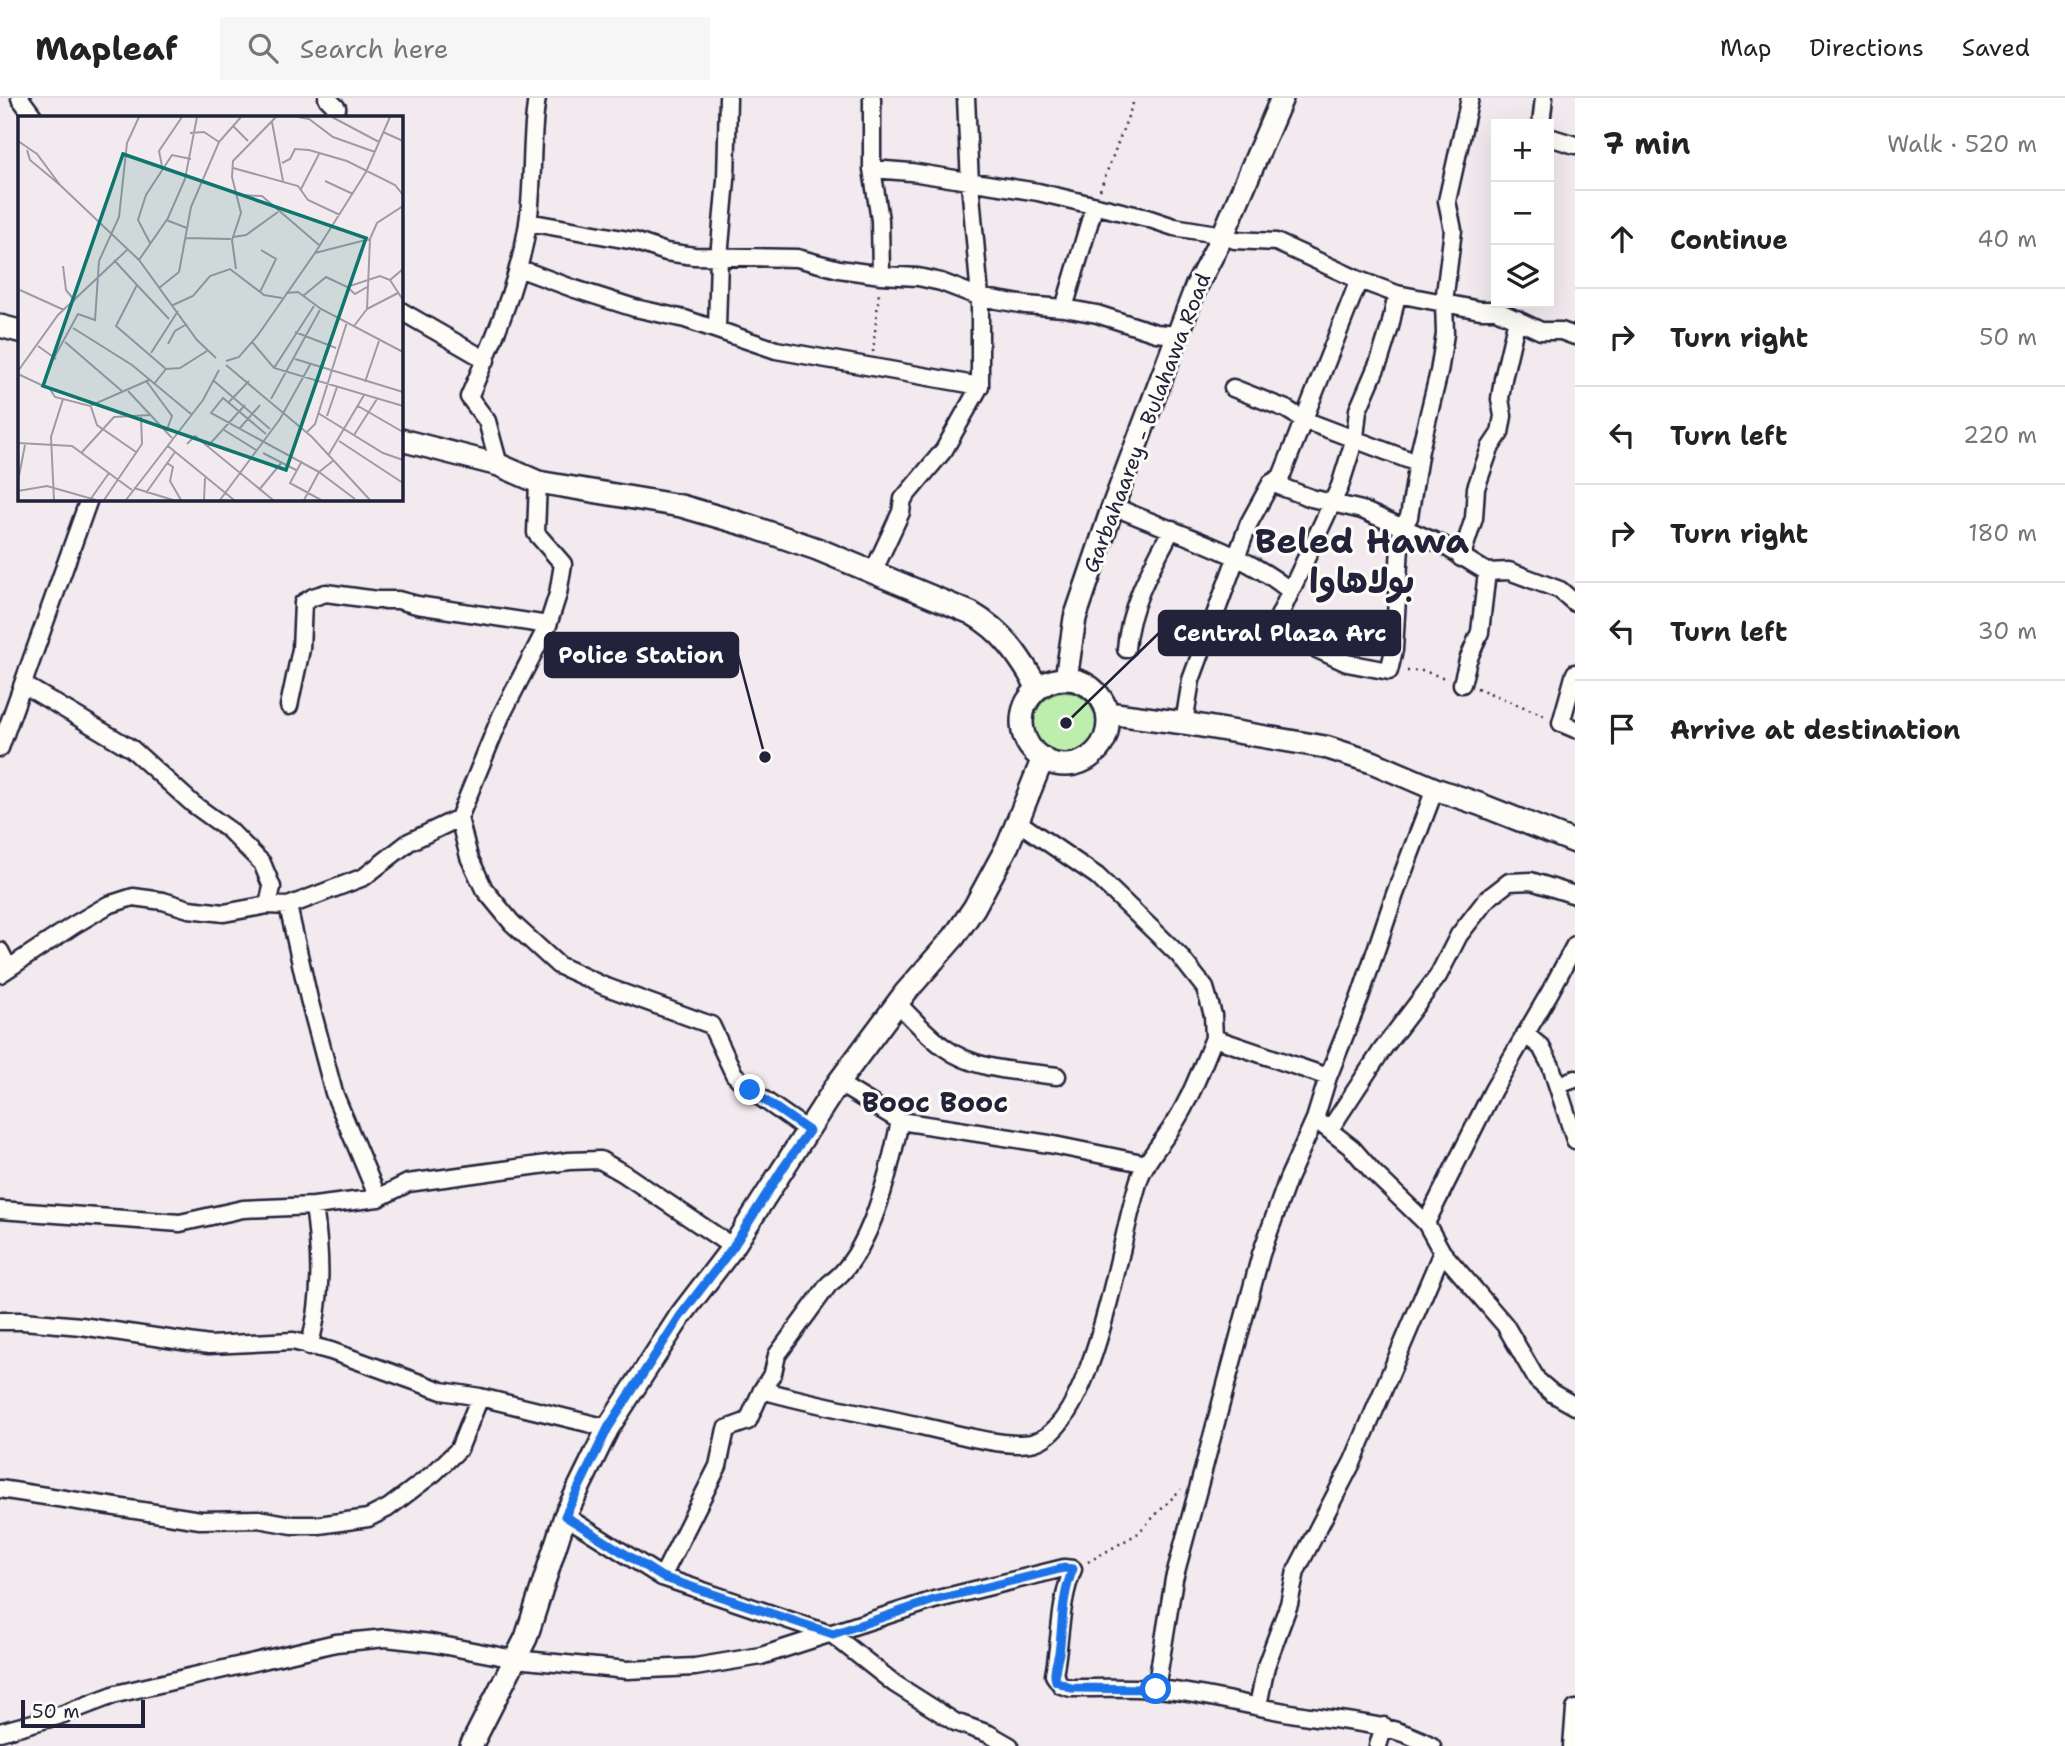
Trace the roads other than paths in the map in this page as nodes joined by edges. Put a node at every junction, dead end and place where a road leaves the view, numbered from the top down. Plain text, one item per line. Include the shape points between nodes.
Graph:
1 (20, 98) edge
2 (537, 98) edge
3 (728, 98) edge
4 (872, 98) edge
5 (966, 98) edge
6 (1282, 98) edge
7 (1470, 98) edge
8 (1544, 98) edge
9 (33, 116) edge
10 (1542, 119) edge
11 (1554, 139) edge
12 (1575, 145) edge
13 (872, 169) junction
14 (970, 183) junction
15 (1094, 207) junction
16 (528, 222) junction
17 (1223, 235) junction
18 (719, 257) junction
19 (518, 268) junction
20 (881, 275) junction
21 (1359, 280) junction
22 (1397, 294) junction
23 (980, 297) junction
24 (1444, 302) junction
25 (1064, 308) junction
26 (402, 313) edge
27 (1517, 319) junction
28 (0, 326) edge
29 (717, 329) junction
30 (18, 331) edge
31 (1177, 335) junction
32 (1575, 336) edge
33 (486, 359) junction
34 (980, 386) junction
35 (1233, 388) dead end
36 (1304, 419) junction
37 (1355, 438) junction
38 (402, 440) edge
39 (1417, 463) junction
40 (499, 465) junction
41 (538, 482) junction
42 (1271, 483) junction
43 (89, 500) edge
44 (1331, 503) junction
45 (1112, 506) junction
46 (1172, 529) junction
47 (1401, 529) junction
48 (1461, 558) junction
49 (1238, 559) junction
50 (873, 572) junction
51 (1487, 572) junction
52 (1289, 590) junction
53 (1575, 603) edge
54 (548, 625) junction
55 (1126, 649) dead end
56 (1575, 673) edge
57 (1066, 679) junction
58 (1462, 684) dead end
59 (23, 685) junction
60 (1038, 688) junction
61 (289, 706) dead end
62 (1108, 713) junction
63 (1184, 723) junction
64 (1575, 729) edge
65 (0, 748) edge
66 (1043, 758) junction
67 (1435, 789) junction
68 (459, 818) junction
69 (1018, 822) junction
70 (1575, 842) edge
71 (1575, 895) edge
72 (268, 905) junction
73 (288, 906) junction
74 (1575, 945) edge
75 (0, 951) edge
76 (4, 971) edge
77 (897, 1003) junction
78 (1525, 1034) junction
79 (1214, 1038) junction
80 (1057, 1076) dead end
81 (1328, 1077) junction
82 (1575, 1079) edge
83 (838, 1083) junction
84 (1558, 1084) junction
85 (1315, 1119) junction
86 (900, 1121) junction
87 (1330, 1129) junction
88 (809, 1131) junction
89 (1575, 1140) edge
90 (1147, 1164) junction
91 (378, 1198) junction
92 (314, 1206) junction
93 (0, 1210) edge
94 (1426, 1223) junction
95 (733, 1247) junction
96 (1442, 1252) junction
97 (0, 1321) edge
98 (309, 1347) junction
99 (762, 1390) junction
100 (480, 1397) junction
101 (1575, 1406) edge
102 (608, 1428) junction
103 (0, 1489) edge
104 (565, 1516) junction
105 (662, 1577) junction
106 (833, 1634) junction
107 (515, 1659) junction
108 (1156, 1689) junction
109 (1258, 1706) junction
110 (1575, 1709) edge
111 (1384, 1726) junction
112 (0, 1732) edge
113 (986, 1740) edge
114 (471, 1746) edge
115 (1010, 1746) edge
116 (1378, 1746) edge
117 (1432, 1746) edge
118 (1572, 1746) edge

1 - 9 street
2 - 16 street
3 - 18 street
4 - 13 street
5 - 14 street
6 - 17 main road, Garbahaarey - Bulahawa Road
7 - 24 street via 1447,201 1454,230
8 - 10 street
11 - 12 street
13 - 14 street
13 - 20 street via 880,220
14 - 15 street via 1038,192
14 - 23 street
15 - 17 street
15 - 25 street
16 - 18 street via 634,241 666,252
16 - 19 street
17 - 21 street via 1276,242
17 - 31 main road, Garbahaarey - Bulahawa Road
18 - 20 street via 797,258
18 - 29 street
19 - 29 street
19 - 33 street
20 - 23 street via 941,282
21 - 22 street
21 - 36 street
22 - 24 street
22 - 37 street via 1380,359 1358,410
23 - 25 street
23 - 34 street
24 - 27 street via 1496,310
24 - 39 street via 1439,372
25 - 31 street
26 - 33 street
27 - 32 street via 1541,331
27 - 48 street via 1500,398 1500,433 1476,488 1474,518
28 - 30 main road
29 - 34 street via 776,350
31 - 45 main road, Garbahaarey - Bulahawa Road
33 - 40 street via 469,397 487,421
34 - 50 street via 944,450 903,499
35 - 36 street
36 - 37 street
36 - 42 street via 1281,477
37 - 39 street
37 - 44 street
38 - 40 main road
39 - 47 street via 1409,517
40 - 41 main road
41 - 50 main road via 681,506 750,526
41 - 54 street via 536,533 563,564
42 - 44 street
42 - 49 street via 1249,523
43 - 59 street
44 - 47 street via 1362,510
44 - 52 street
45 - 46 street
45 - 57 main road, Garbahaarey - Bulahawa Road via 1075,618
46 - 49 street
46 - 55 street via 1138,599
47 - 48 street via 1443,545
47 - 52 street via 1389,671 1347,663 1273,629
48 - 51 street
49 - 52 street via 1267,572
49 - 63 street via 1191,680
50 - 60 main road via 986,622 1013,646
51 - 53 street via 1509,571 1560,590
51 - 58 street via 1480,632
54 - 61 street via 398,600 326,593 313,597 303,603 301,649
54 - 68 street via 501,716
56 - 64 street via 1561,723
57 - 60 main road
57 - 62 main road via 1094,690
59 - 65 street
59 - 72 street via 132,749 229,830 262,863 272,887
60 - 66 main road via 1023,713 1023,728 1027,742
62 - 63 main road
62 - 66 main road via 1105,740 1087,760 1062,765
63 - 67 main road via 1325,747
66 - 69 main road
67 - 70 main road
67 - 81 street
68 - 73 street via 409,842 364,877
68 - 88 street via 469,857 484,889 534,945 558,965 604,986 711,1025 734,1074
69 - 77 main road via 974,908
69 - 79 street via 1097,876 1179,955 1205,988
71 - 87 street via 1531,881 1509,882 1487,900
72 - 73 street
72 - 76 street via 224,913 134,897 108,905
73 - 91 street via 334,1093
74 - 78 street
75 - 76 street
77 - 80 street via 945,1048 964,1059 990,1068
77 - 83 main road
78 - 84 street via 1541,1047
78 - 94 street
79 - 81 street
79 - 90 street via 1174,1124
81 - 85 street
82 - 84 street
83 - 86 street
83 - 88 main road
84 - 89 street
85 - 87 street
85 - 108 street via 1287,1179 1261,1254 1174,1579
86 - 90 street via 1049,1143
86 - 99 street via 890,1169 868,1231 840,1276 829,1284 777,1355
87 - 94 street
88 - 95 main road
90 - 99 street via 1092,1360 1066,1416 1042,1439 1030,1444 979,1438
91 - 92 street
91 - 95 street via 408,1184 600,1160
92 - 93 street via 243,1209 180,1223
92 - 98 street via 321,1278
94 - 96 street
95 - 102 main road via 681,1315
96 - 101 street via 1505,1325 1537,1380
96 - 109 street via 1353,1461 1296,1571
97 - 98 street via 80,1326 209,1345 293,1341
98 - 100 street via 442,1391
99 - 105 street via 748,1421 726,1429 718,1466
100 - 102 street
100 - 103 street via 459,1449 388,1508 368,1518 319,1525 200,1520
102 - 104 main road
104 - 105 street
104 - 107 main road
105 - 106 street
106 - 107 street via 761,1656 695,1667 627,1670
106 - 108 street via 972,1590 1073,1569 1061,1614 1056,1681 1071,1688
106 - 113 street via 895,1684
107 - 112 street via 386,1638 336,1643 116,1695
107 - 114 main road
108 - 109 street
109 - 111 street
110 - 118 street
111 - 116 street
111 - 117 street
113 - 115 street

